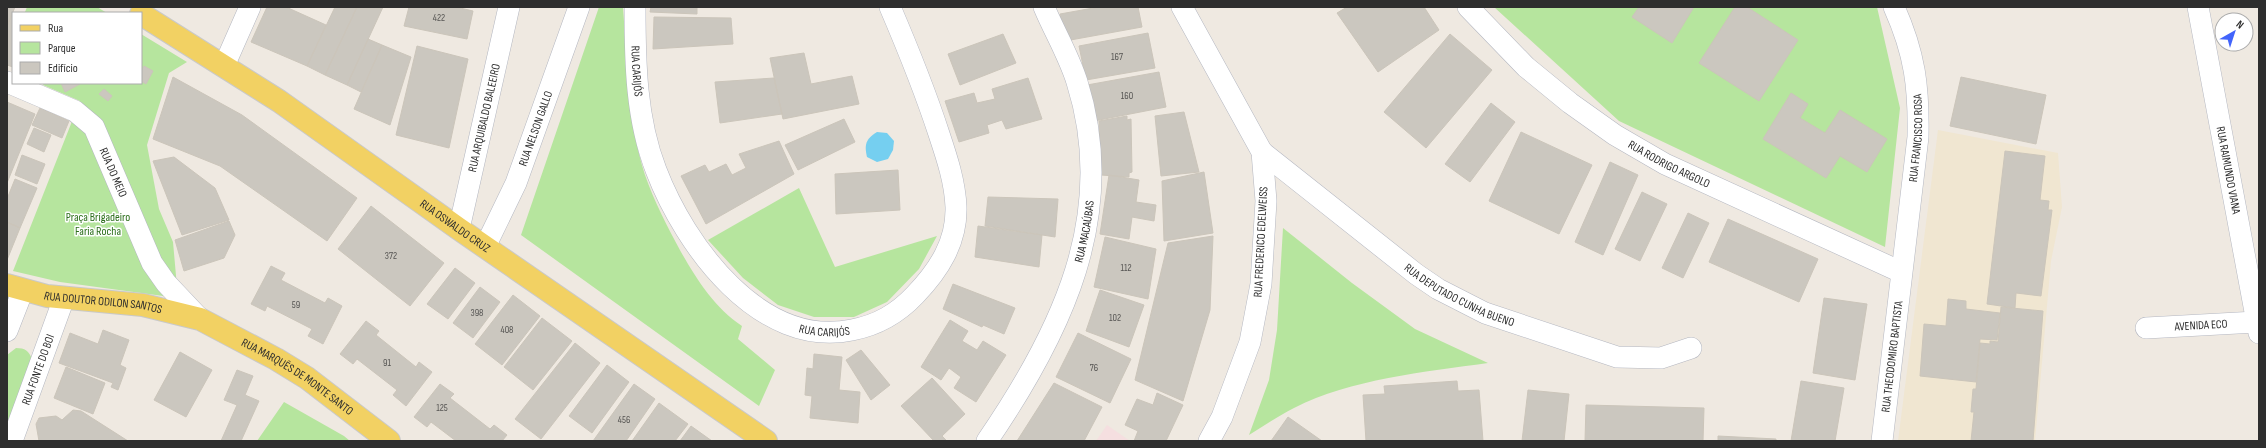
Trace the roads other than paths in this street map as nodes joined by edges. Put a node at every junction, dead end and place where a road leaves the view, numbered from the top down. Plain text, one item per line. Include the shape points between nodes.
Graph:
1 (250, 7) edge
2 (509, 7) edge
3 (579, 7) edge
4 (635, 7) edge
5 (890, 7) edge
6 (1044, 7) edge
7 (1182, 7) edge
8 (1468, 7) edge
9 (1894, 7) edge
10 (2198, 7) edge
11 (142, 15) edge
12 (224, 66) junction
13 (7, 82) edge
14 (1262, 152) junction
15 (459, 229) junction
16 (485, 247) junction
17 (1901, 272) junction
18 (15, 288) edge
19 (64, 298) junction
20 (200, 320) junction
21 (2258, 327) edge
22 (2146, 328) dead end
23 (7, 331) edge
24 (1691, 348) dead end
25 (12, 441) edge
26 (389, 441) edge
27 (766, 441) edge
28 (988, 441) edge
29 (1209, 441) edge
30 (1882, 441) edge

1 - 12 street
2 - 15 street, RUA ARQUIBALDO BALEEIRO
3 - 16 street, RUA NELSON GALLO via 516,183
4 - 5 street, RUA CARIJÓS via 639,103 656,171 669,198 702,254 745,299 789,326 815,333 841,332 887,319 924,286 943,259 952,236 956,208 952,178 927,97
6 - 28 street, RUA MACAÚBAS via 1076,81 1084,112 1090,144 1092,180 1089,219 1078,266 1062,311 1038,360
7 - 14 street, RUA FREDERICO EDELWEISS
8 - 17 street, RUA RODRIGO ARGOLO via 1526,67 1615,135 1665,164
9 - 17 street, RUA FRANCISCO ROSA via 1905,32 1919,98 1918,137
10 - 21 street, RUA RAIMUNDO VIANA
11 - 12 main road, RUA OSWALDO CRUZ
12 - 15 main road, RUA OSWALDO CRUZ via 279,101
13 - 20 street, RUA DO MEIO via 75,111 94,127 152,263 166,283
14 - 24 street, RUA DEPUTADO CUNHA BUENO via 1416,274 1438,289 1485,313 1617,357 1661,358
14 - 29 street, RUA FREDERICO EDELWEISS via 1266,201 1257,311 1250,342 1236,381
15 - 16 main road, RUA OSWALDO CRUZ
16 - 27 main road, RUA OSWALDO CRUZ
17 - 30 street, RUA THEODOMIRO BAPTISTA
18 - 19 main road, RUA DOUTOR ODILON SANTOS
18 - 23 street
19 - 20 main road, RUA DOUTOR ODILON SANTOS via 143,305
19 - 25 street, RUA FONTE DO BOI
20 - 26 main road, RUA MARQUÊS DE MONTE SANTO via 307,378
21 - 22 street, AVENIDA ECO

